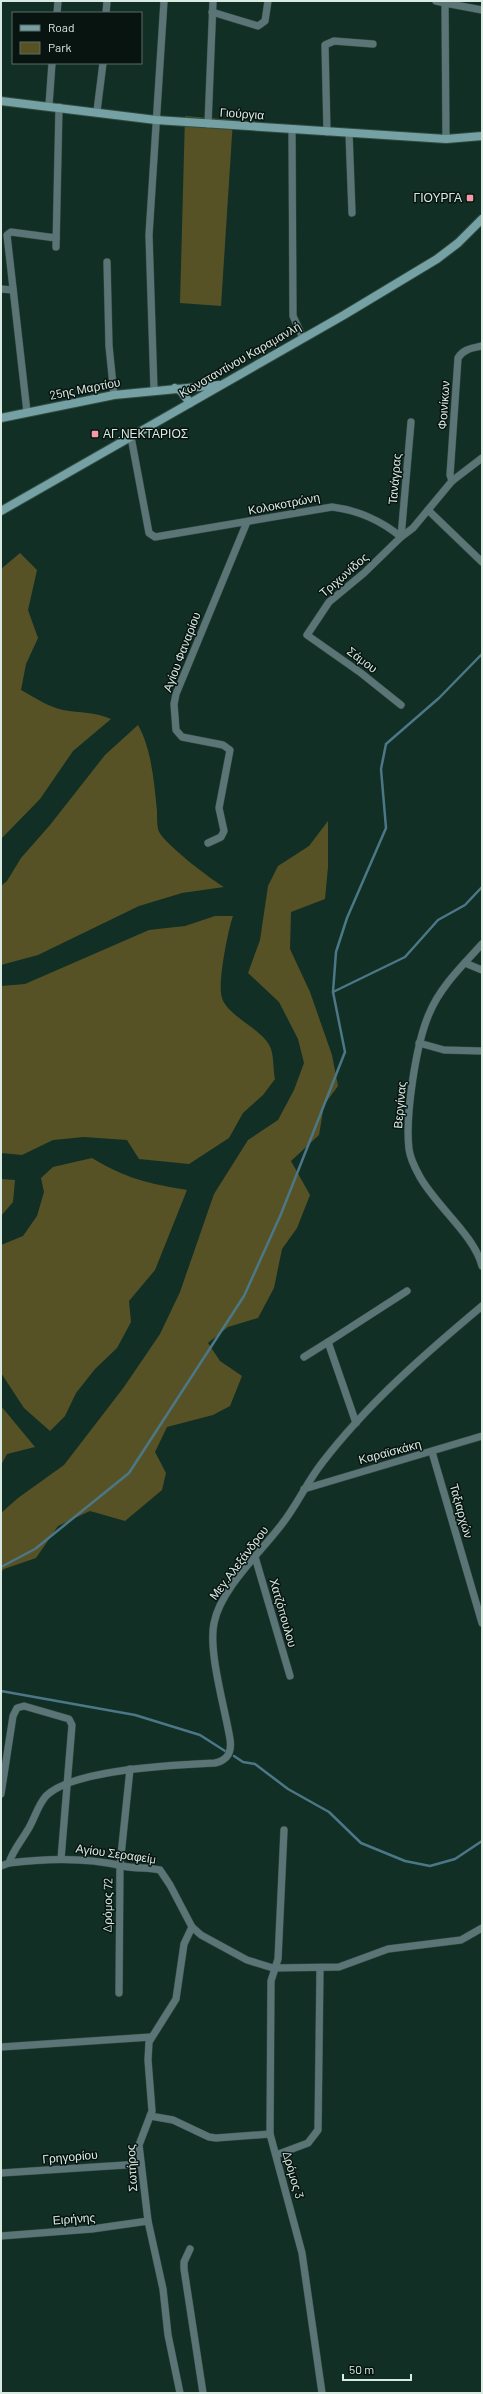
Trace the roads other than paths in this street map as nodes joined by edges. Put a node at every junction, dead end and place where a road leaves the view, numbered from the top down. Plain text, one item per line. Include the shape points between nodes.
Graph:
1 (58, 1) edge
2 (107, 1) edge
3 (164, 1) edge
4 (213, 1) edge
5 (268, 1) edge
6 (436, 1) edge
7 (445, 3) junction
8 (482, 10) edge
9 (57, 12) edge
10 (106, 12) edge
11 (212, 12) junction
12 (373, 44) dead end
13 (52, 64) edge
14 (103, 64) edge
15 (1, 101) edge
16 (48, 105) junction
17 (59, 107) junction
18 (97, 111) junction
19 (156, 120) junction
20 (208, 124) junction
21 (292, 130) junction
22 (327, 132) junction
23 (349, 133) junction
24 (482, 136) edge
25 (446, 139) junction
26 (352, 213) dead end
27 (482, 219) edge
28 (56, 238) junction
29 (56, 248) dead end
30 (107, 262) dead end
31 (1, 289) edge
32 (13, 290) junction
33 (303, 338) junction
34 (482, 346) edge
35 (221, 385) junction
36 (174, 388) junction
37 (154, 390) junction
38 (114, 395) junction
39 (190, 403) junction
40 (27, 412) junction
41 (1, 418) edge
42 (411, 422) dead end
43 (131, 436) junction
44 (482, 458) edge
45 (452, 481) junction
46 (428, 510) junction
47 (1, 511) edge
48 (247, 522) junction
49 (401, 537) junction
50 (482, 562) edge
51 (307, 635) joint
52 (401, 705) dead end
53 (208, 842) dead end
54 (482, 944) edge
55 (465, 963) junction
56 (482, 970) edge
57 (419, 1043) junction
58 (482, 1051) edge
59 (482, 1266) edge
60 (407, 1291) dead end
61 (482, 1306) edge
62 (328, 1342) junction
63 (304, 1357) dead end
64 (356, 1423) junction
65 (482, 1436) edge
66 (432, 1452) junction
67 (303, 1489) junction
68 (255, 1556) junction
69 (482, 1623) edge
70 (290, 1676) dead end
71 (130, 1769) junction
72 (67, 1784) junction
73 (1, 1794) edge
74 (284, 1830) dead end
75 (61, 1859) junction
76 (9, 1863) junction
77 (120, 1865) junction
78 (1, 1866) edge
79 (192, 1927) junction
80 (482, 1928) edge
81 (275, 1965) junction
82 (320, 1968) junction
83 (118, 1993) dead end
84 (151, 2037) junction
85 (1, 2047) edge
86 (150, 2116) junction
87 (270, 2134) junction
88 (276, 2155) junction
89 (141, 2164) junction
90 (1, 2173) edge
91 (148, 2221) junction
92 (1, 2236) edge
93 (190, 2249) dead end
94 (180, 2393) edge
95 (204, 2393) edge
96 (322, 2393) edge

1 - 9 street
2 - 10 street
3 - 19 street
4 - 11 street
5 - 11 street via 265,21 258,26
6 - 7 street
7 - 8 street
7 - 25 street
11 - 20 street
12 - 22 street via 334,41 328,42 325,46
13 - 16 street
14 - 18 street
15 - 16 street, Γιούργια
16 - 17 street, Γιούργια
17 - 18 street, Γιούργια
17 - 28 street
18 - 19 street, Γιούργια
19 - 20 street, Γιούργια
19 - 37 street via 149,234
20 - 21 street, Γιούργια
21 - 22 street, Γιούργια
21 - 33 street via 293,316
22 - 23 street, Γιούργια
23 - 25 street, Γιούργια
23 - 26 street
24 - 25 street, Γιούργια
27 - 33 street, Κωνσταντίνου Καραμανλή via 437,259
28 - 29 street
28 - 32 street via 11,232 7,235
30 - 38 street via 109,346
31 - 32 street
32 - 40 street
33 - 35 street, Κωνσταντίνου Καραμανλή
34 - 45 street, Φοινίκων via 466,350 458,358 450,475
35 - 36 street, 25ης Μαρτίου
35 - 39 street, Κωνσταντίνου Καραμανλή
36 - 37 street, 25ης Μαρτίου
36 - 39 street via 181,391
37 - 38 street, 25ης Μαρτίου
38 - 40 street, 25ης Μαρτίου
39 - 43 street, Κωνσταντίνου Καραμανλή
40 - 41 street, 25ης Μαρτίου
42 - 49 street, Τανάγρας
43 - 47 street, Κωνσταντίνου Καραμανλή
43 - 48 street, Κολοκοτρώνη via 151,536
44 - 45 street
45 - 46 street
46 - 49 street via 413,528
46 - 50 street
48 - 49 street, Κολοκοτρώνη via 332,506 362,514 391,528
48 - 53 street, Αγίου Φαναρίου via 174,704 176,730 182,737 223,745 230,750 219,808 224,831 221,837
49 - 51 street, Τριχωνίδος via 364,573 328,602
51 - 52 street, Σάμου
54 - 55 street, Βεργίνας
55 - 56 street
55 - 57 street, Βεργίνας via 446,984 429,1013
57 - 58 street via 444,1050
57 - 59 street, Βεργίνας via 408,1148 420,1177 475,1247
60 - 62 street
61 - 64 street, Μεγ.Αλεξάνδρου
62 - 63 street
62 - 64 street
64 - 67 street, Μεγ.Αλεξάνδρου
65 - 66 street, Καραϊσκάκη
66 - 67 street, Καραϊσκάκη
66 - 69 street, Ταξιαρχών
67 - 68 street, Μεγ.Αλεξάνδρου via 284,1522
68 - 70 street, Χατζόπουλου
68 - 71 street, Μεγ.Αλεξάνδρου via 219,1607 213,1624 230,1753 224,1760 215,1763
71 - 72 street, Μεγ.Αλεξάνδρου
71 - 77 street, Δρόμος 72
72 - 73 street via 71,1721 24,1706 17,1708 13,1716
72 - 75 street
72 - 76 street, Μεγ.Αλεξάνδρου via 51,1792 42,1801 28,1831 13,1851
74 - 81 street, Δρόμος 3
75 - 76 street, Αγίου Σεραφείμ
75 - 77 street, Αγίου Σεραφείμ via 90,1859
76 - 78 street
77 - 79 street, Αγίου Σεραφείμ via 160,1870
77 - 83 street, Δρόμος 72
79 - 81 street, Αγίου Σεραφείμ via 201,1935 247,1960
79 - 84 street, Σωτήρος via 184,1944 176,1999
80 - 82 street, Αγίου Σεραφείμ via 461,1940 388,1950 344,1966
81 - 82 street, Αγίου Σεραφείμ
81 - 87 street, Δρόμος 3 via 270,1981
82 - 88 street via 318,2130 308,2142
84 - 85 street
84 - 86 street, Σωτήρος via 148,2050 152,2111
86 - 87 street via 173,2120 216,2138
86 - 89 street, Σωτήρος via 139,2145
87 - 88 street, Δρόμος 3
88 - 96 street, Δρόμος 3 via 302,2253
89 - 90 street, Γρηγορίου
89 - 91 street, Σωτήρος
91 - 92 street, Ειρήνης via 92,2229
91 - 94 street, Σωτήρος
93 - 95 street via 184,2262 184,2269

